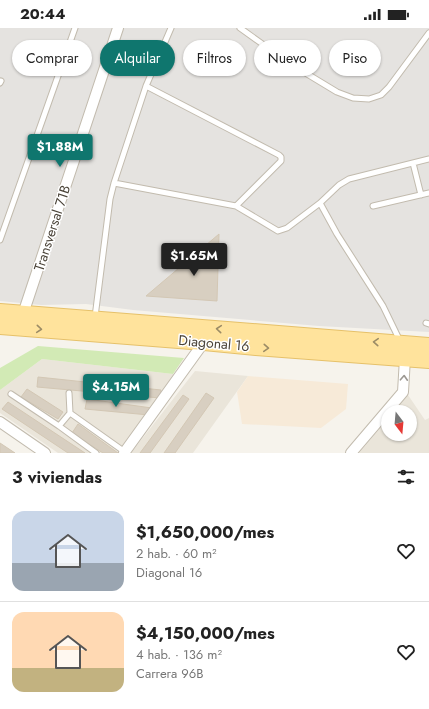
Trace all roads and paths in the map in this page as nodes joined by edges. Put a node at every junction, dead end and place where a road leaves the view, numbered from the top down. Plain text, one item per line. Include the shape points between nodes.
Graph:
1 (75, 28) edge
2 (118, 28) edge
3 (171, 28) edge
4 (240, 28) edge
5 (429, 33) edge
6 (146, 86) junction
7 (429, 160) edge
8 (413, 163) junction
9 (114, 183) junction
10 (429, 193) edge
11 (421, 195) junction
12 (320, 203) junction
13 (236, 206) junction
14 (373, 206) dead end
15 (0, 240) edge
16 (0, 312) edge
17 (23, 314) junction
18 (95, 319) junction
19 (0, 326) edge
20 (204, 342) junction
21 (429, 346) edge
22 (403, 351) junction
23 (429, 360) edge
24 (69, 393) dead end
25 (11, 394) dead end
26 (70, 413) junction
27 (0, 422) edge
28 (59, 426) junction
29 (124, 452) edge
30 (45, 453) edge
31 (96, 453) edge
32 (351, 453) edge

1 - 15 lane
2 - 17 street, Transversal 71B
3 - 6 lane
4 - 5 lane via 289,63 337,92 369,100 381,95 389,87
6 - 9 lane
6 - 13 lane via 279,155 281,161
7 - 8 lane
8 - 11 lane
8 - 12 lane via 349,179
9 - 13 lane
9 - 18 lane
10 - 11 lane
11 - 14 lane
12 - 13 lane via 280,231
12 - 22 lane via 383,306
16 - 17 main road, Diagonal 16
17 - 18 main road, Diagonal 16
22 -> 18 main road, Diagonal 16
19 -> 20 main road, Diagonal 16
20 -> 22 main road, Diagonal 16 via 256,347
20 - 29 street
21 - 22 main road, Diagonal 16
22 - 23 main road, Diagonal 16
32 -> 22 street via 403,392
24 - 26 lane
25 - 28 lane
26 - 28 lane
26 - 29 lane
27 - 30 street
28 - 31 lane

